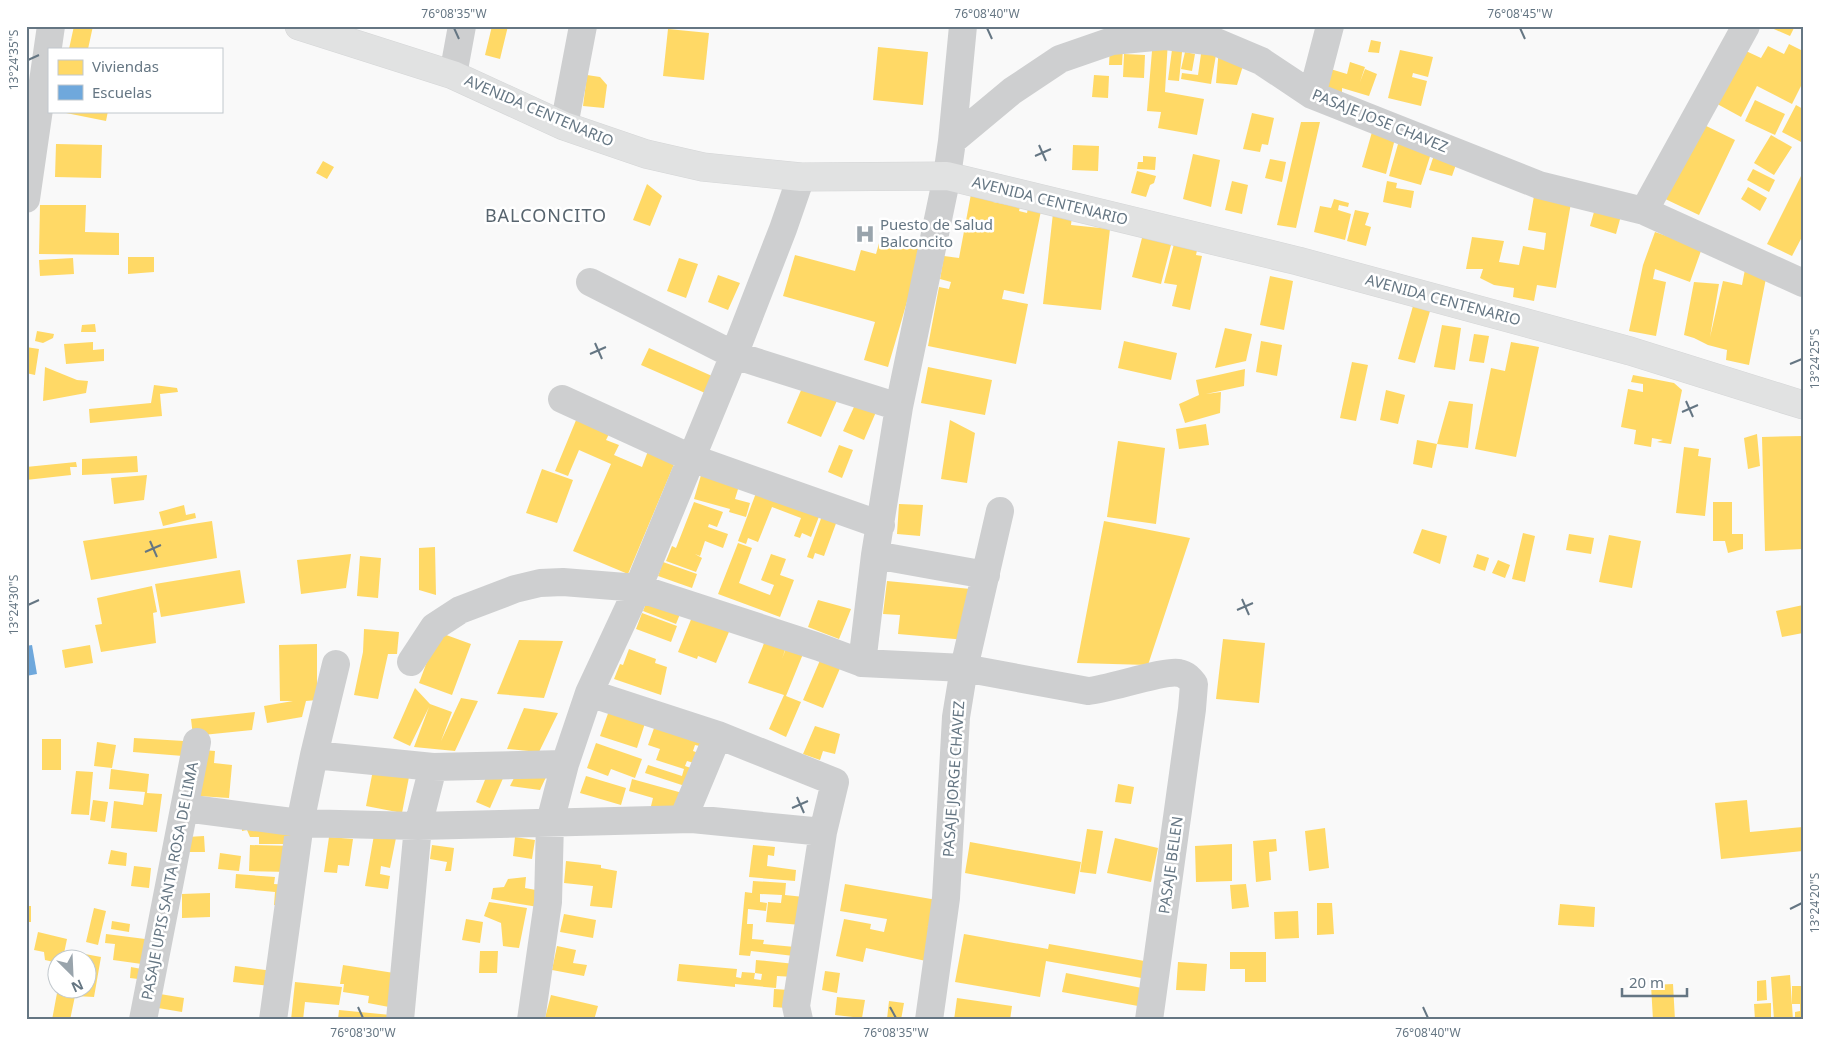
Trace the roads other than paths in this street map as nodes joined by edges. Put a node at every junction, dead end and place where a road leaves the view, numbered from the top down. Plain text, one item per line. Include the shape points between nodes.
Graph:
1 (51, 26) edge
2 (299, 26) edge
3 (462, 26) edge
4 (583, 26) edge
5 (963, 26) edge
6 (1330, 26) edge
7 (1746, 26) edge
8 (453, 75) junction
9 (1312, 95) junction
10 (564, 126) junction
11 (952, 141) junction
12 (947, 176) junction
13 (801, 177) junction
14 (26, 198) edge
15 (1644, 211) junction
16 (590, 282) dead end
17 (1803, 283) edge
18 (734, 355) junction
19 (562, 399) dead end
20 (1803, 405) edge
21 (899, 407) junction
22 (690, 458) junction
23 (1000, 511) dead end
24 (881, 525) junction
25 (875, 555) junction
26 (986, 575) junction
27 (638, 588) junction
28 (411, 662) dead end
29 (862, 663) junction
30 (336, 664) dead end
31 (964, 668) junction
32 (589, 693) junction
33 (718, 735) junction
34 (196, 742) dead end
35 (314, 754) junction
36 (565, 764) junction
37 (434, 767) junction
38 (184, 808) junction
39 (683, 819) junction
40 (550, 822) junction
41 (300, 823) junction
42 (418, 826) junction
43 (823, 832) junction
44 (142, 1020) edge
45 (274, 1020) edge
46 (400, 1020) edge
47 (531, 1020) edge
48 (799, 1020) edge
49 (929, 1020) edge
50 (1149, 1020) edge

1 - 14 street
2 - 8 main road, AVENIDA CENTENARIO
3 - 8 street
4 - 10 street
5 - 11 street
6 - 9 street
7 - 15 street
8 - 10 main road, AVENIDA CENTENARIO
9 - 11 street, PASAJE JOSE CHAVEZ via 1261,60 1216,42 1165,36 1112,41 1060,59 1012,91
9 - 15 street, PASAJE JOSE CHAVEZ via 1539,185
10 - 13 main road, AVENIDA CENTENARIO via 646,154 703,167
11 - 12 street
12 - 13 main road, AVENIDA CENTENARIO
12 - 20 main road, AVENIDA CENTENARIO via 1307,264 1630,351
12 - 21 street
13 - 18 street
15 - 17 street, PASAJE JOSE CHAVEZ
16 - 18 street
18 - 21 street
18 - 22 street
19 - 22 street
21 - 24 street
22 - 24 street
22 - 27 street
23 - 26 street, PASAJE JORGE CHAVEZ
24 - 25 street
25 - 26 street
25 - 29 street
26 - 31 street, PASAJE JORGE CHAVEZ
27 - 28 street via 563,582 515,589 460,610 434,627
27 - 29 street
27 - 32 street
29 - 31 street
30 - 35 street
31 - 49 street, PASAJE JORGE CHAVEZ via 956,717 946,898
31 - 50 street, PASAJE BELEN via 1088,691 1178,672 1188,676 1194,684
32 - 33 street
32 - 36 street
33 - 39 street
33 - 43 street via 835,782
34 - 38 street, PASAJE UPIS SANTA ROSA DE LIMA
35 - 37 street
35 - 41 street
36 - 37 street
36 - 40 street
37 - 42 street
38 - 41 street
38 - 44 street, PASAJE UPIS SANTA ROSA DE LIMA
39 - 40 street
39 - 43 street
40 - 42 street
40 - 47 street via 548,902
41 - 42 street
41 - 45 street
42 - 46 street
43 - 48 street via 796,1006

